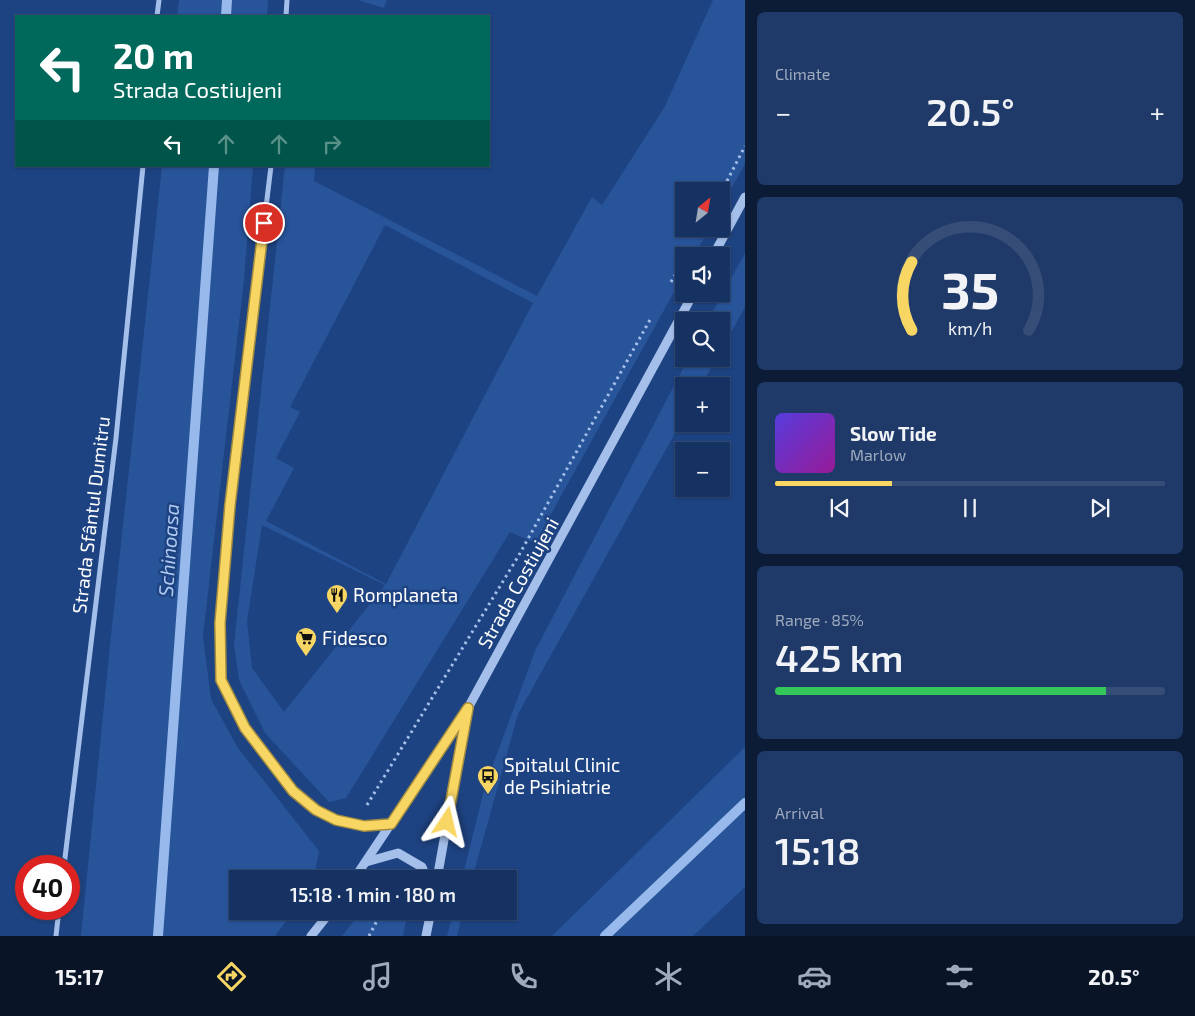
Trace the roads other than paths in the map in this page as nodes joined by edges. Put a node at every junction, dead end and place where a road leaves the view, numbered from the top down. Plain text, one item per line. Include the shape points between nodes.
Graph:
1 (159, 0) edge
2 (287, 0) edge
3 (157, 15) edge
4 (286, 15) edge
5 (142, 167) edge
6 (271, 167) edge
7 (745, 197) edge
8 (718, 247) edge
9 (689, 302) edge
10 (468, 708) junction
11 (391, 824) junction
12 (65, 855) edge
13 (366, 862) junction
14 (360, 870) edge
15 (423, 870) edge
16 (439, 870) edge
17 (58, 920) edge
18 (324, 920) edge
19 (429, 920) edge
20 (56, 936) edge
21 (311, 936) edge
22 (426, 936) edge

1 - 3 street
2 - 4 street
5 - 12 street, Strada Sfântul Dumitru via 116,438
6 - 11 street via 230,505 220,623 221,680 245,728 293,791 316,810 336,820 364,826
7 - 8 street
9 - 10 street, Strada Costiujeni
10 - 11 street, Strada Costiujeni
10 - 16 street
11 - 13 street, Strada Costiujeni
13 - 14 street, Strada Costiujeni
13 - 15 street via 398,853
17 - 20 street
18 - 21 street
19 - 22 street

